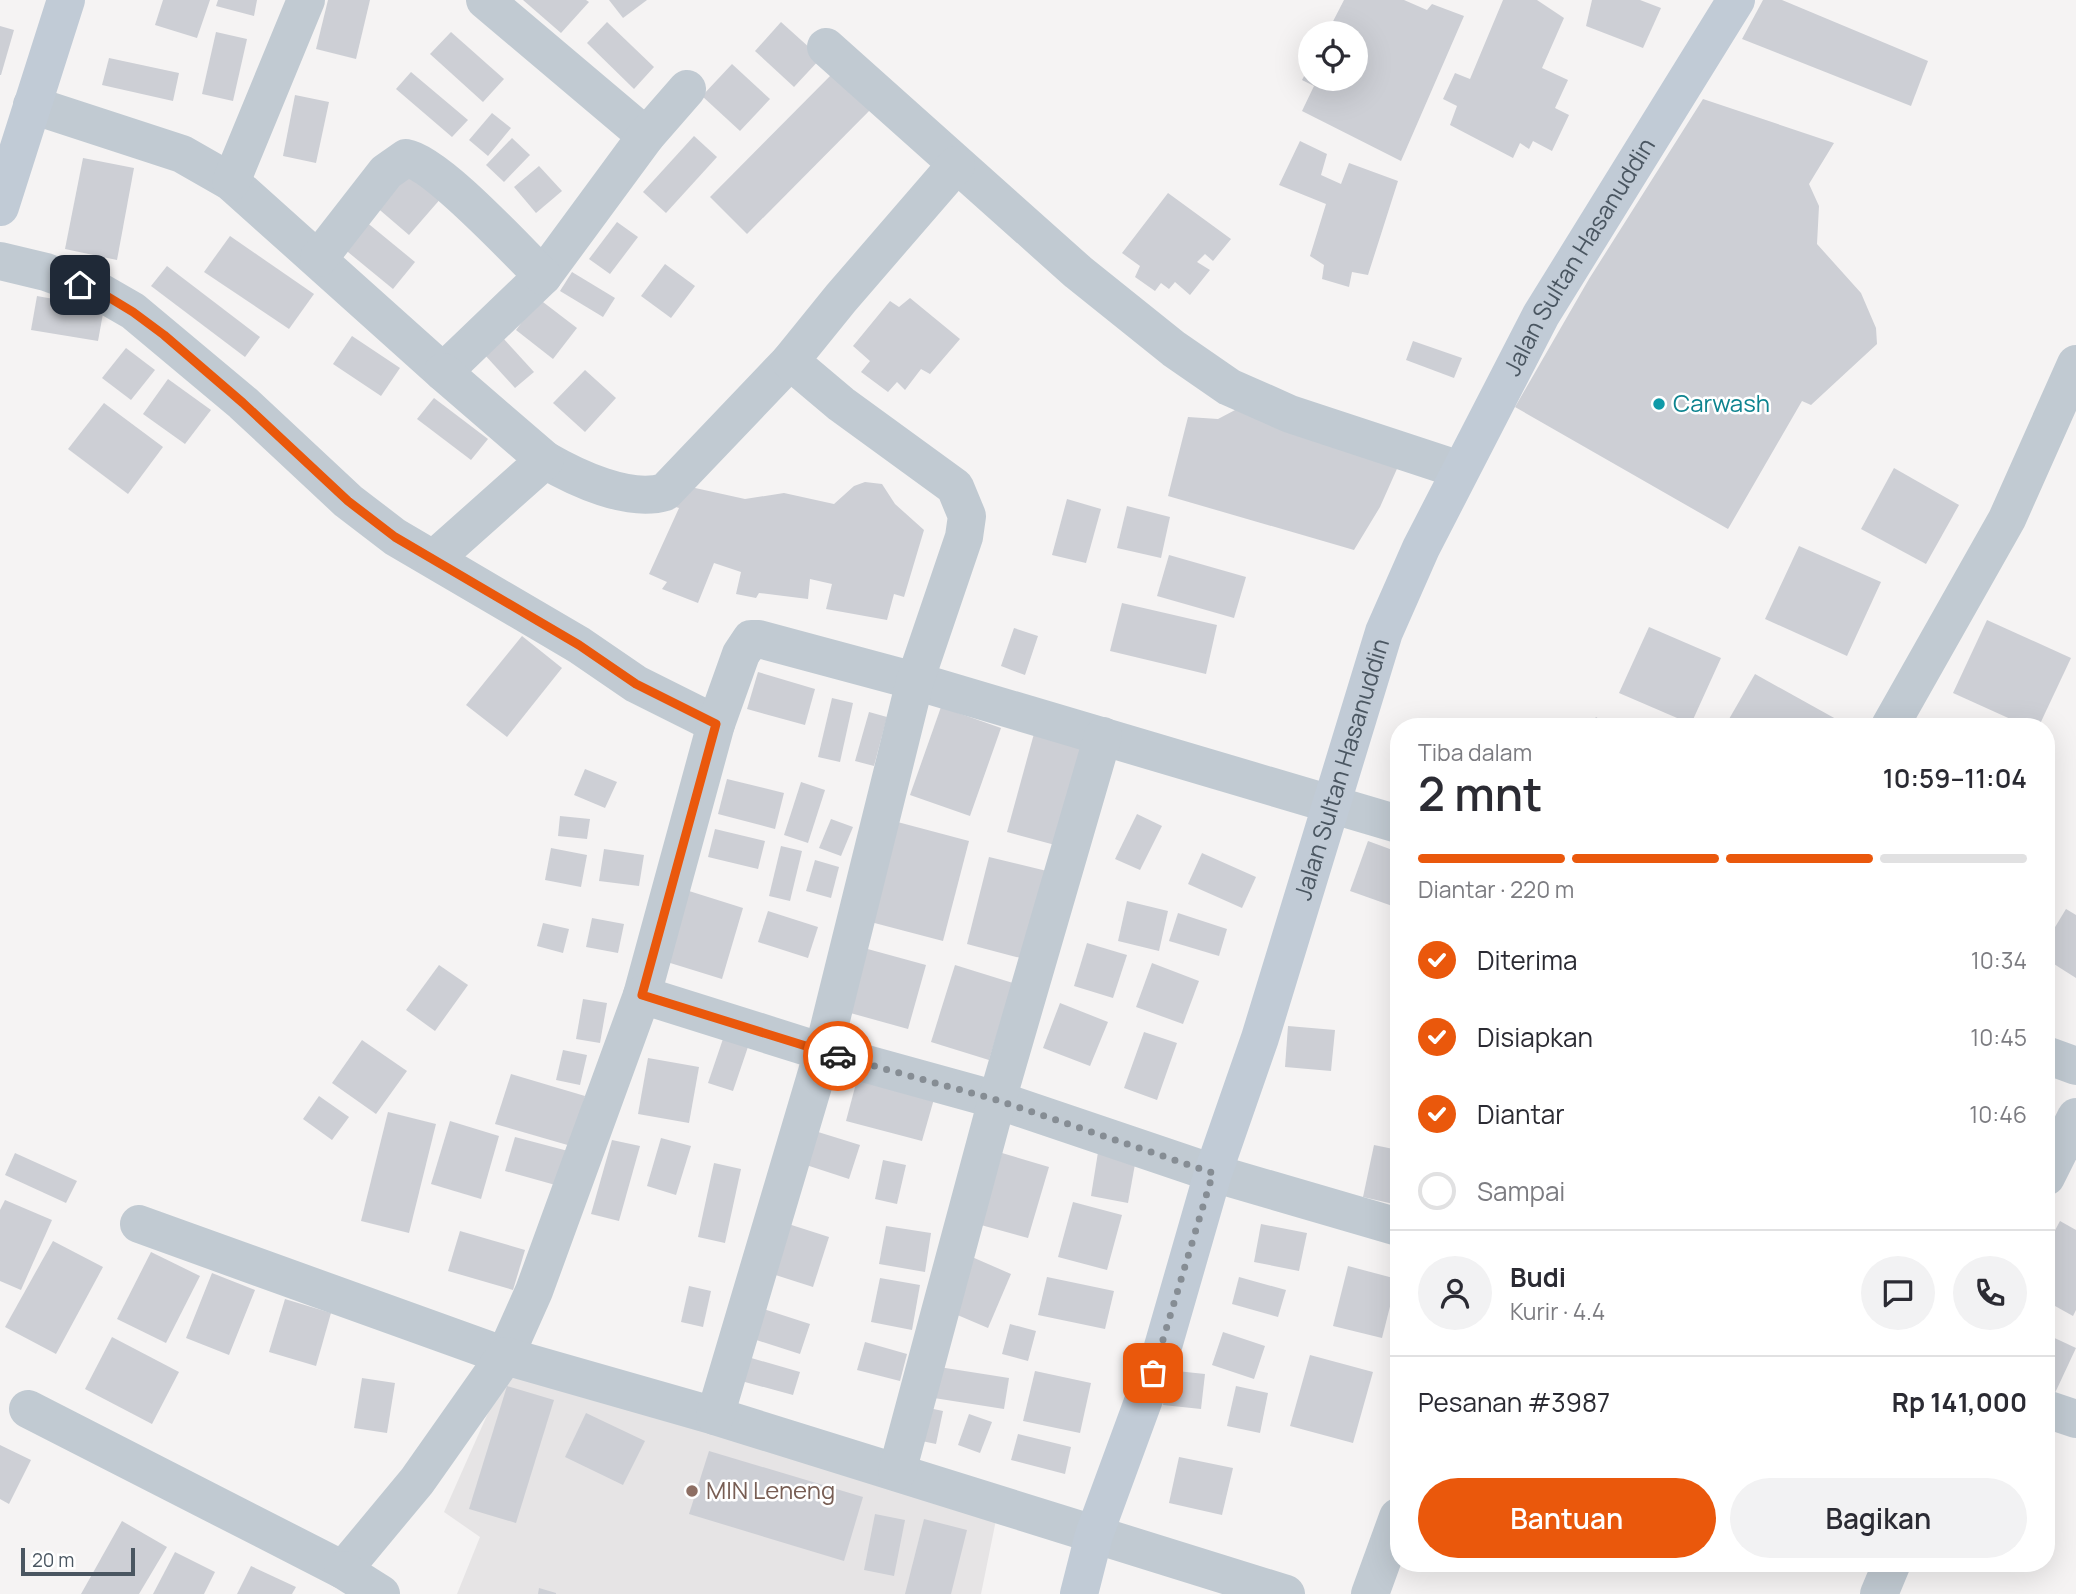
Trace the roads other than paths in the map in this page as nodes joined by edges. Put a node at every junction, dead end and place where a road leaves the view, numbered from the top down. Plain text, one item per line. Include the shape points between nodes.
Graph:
1 (66, 0) edge
2 (306, 0) edge
3 (485, 0) edge
4 (1735, 0) edge
5 (826, 47) dead end
6 (687, 89) dead end
7 (32, 105) junction
8 (646, 136) junction
9 (957, 165) junction
10 (231, 182) junction
11 (0, 206) edge
12 (319, 258) junction
13 (0, 261) edge
14 (543, 276) junction
15 (790, 361) junction
16 (2076, 364) edge
17 (443, 372) junction
18 (545, 460) junction
19 (1460, 470) junction
20 (435, 558) junction
21 (915, 681) junction
22 (1895, 718) edge
23 (716, 724) junction
24 (1103, 736) junction
25 (1331, 802) junction
26 (1390, 821) edge
27 (642, 995) junction
28 (823, 1052) junction
29 (2055, 1058) edge
30 (2076, 1066) edge
31 (997, 1100) junction
32 (2076, 1117) edge
33 (2055, 1159) edge
34 (1213, 1173) junction
35 (139, 1224) dead end
36 (1390, 1225) edge
37 (505, 1356) junction
38 (28, 1409) dead end
39 (2055, 1412) edge
40 (715, 1416) junction
41 (2076, 1419) edge
42 (897, 1472) junction
43 (1094, 1535) junction
44 (1390, 1539) edge
45 (343, 1570) junction
46 (1888, 1572) edge
47 (382, 1594) edge
48 (1079, 1594) edge
49 (1286, 1594) edge
50 (1370, 1594) edge
51 (1879, 1594) edge

1 - 7 main road
2 - 10 street
3 - 8 street
4 - 19 main road, Jalan Sultan Hasanuddin via 1541,315
5 - 9 street
6 - 8 street
7 - 10 street via 182,154
7 - 11 main road
8 - 14 street
9 - 15 street
9 - 19 street via 1078,272 1229,387 1290,414
10 - 12 street
12 - 14 street via 386,172 406,158 419,161 452,189
12 - 17 street
13 - 20 street via 100,292 133,312 243,403 348,501 395,537
14 - 17 street
15 - 18 street via 666,492 642,495 585,481
15 - 21 street via 955,487 963,500 967,516 964,537
16 - 22 street via 2007,519
17 - 18 street
18 - 20 street
19 - 25 main road, Jalan Sultan Hasanuddin via 1384,632
20 - 23 street via 636,684
21 - 23 street via 751,639 741,654
21 - 24 street
21 - 28 street
23 - 27 street
24 - 25 street
24 - 31 street
25 - 26 street
25 - 34 main road, Jalan Sultan Hasanuddin via 1260,1038
27 - 28 street
27 - 37 street via 534,1291
28 - 31 street
28 - 40 street
29 - 30 street
31 - 34 street
31 - 42 street
32 - 33 street
34 - 36 street
34 - 43 main road, Jalan Sultan Hasanuddin via 1162,1350
35 - 37 street
37 - 40 street
37 - 45 street via 417,1481
38 - 45 street
39 - 41 street
40 - 42 street
42 - 43 street
43 - 48 main road, Jalan Sultan Hasanuddin
43 - 49 street
44 - 50 street
45 - 47 street
46 - 51 street

